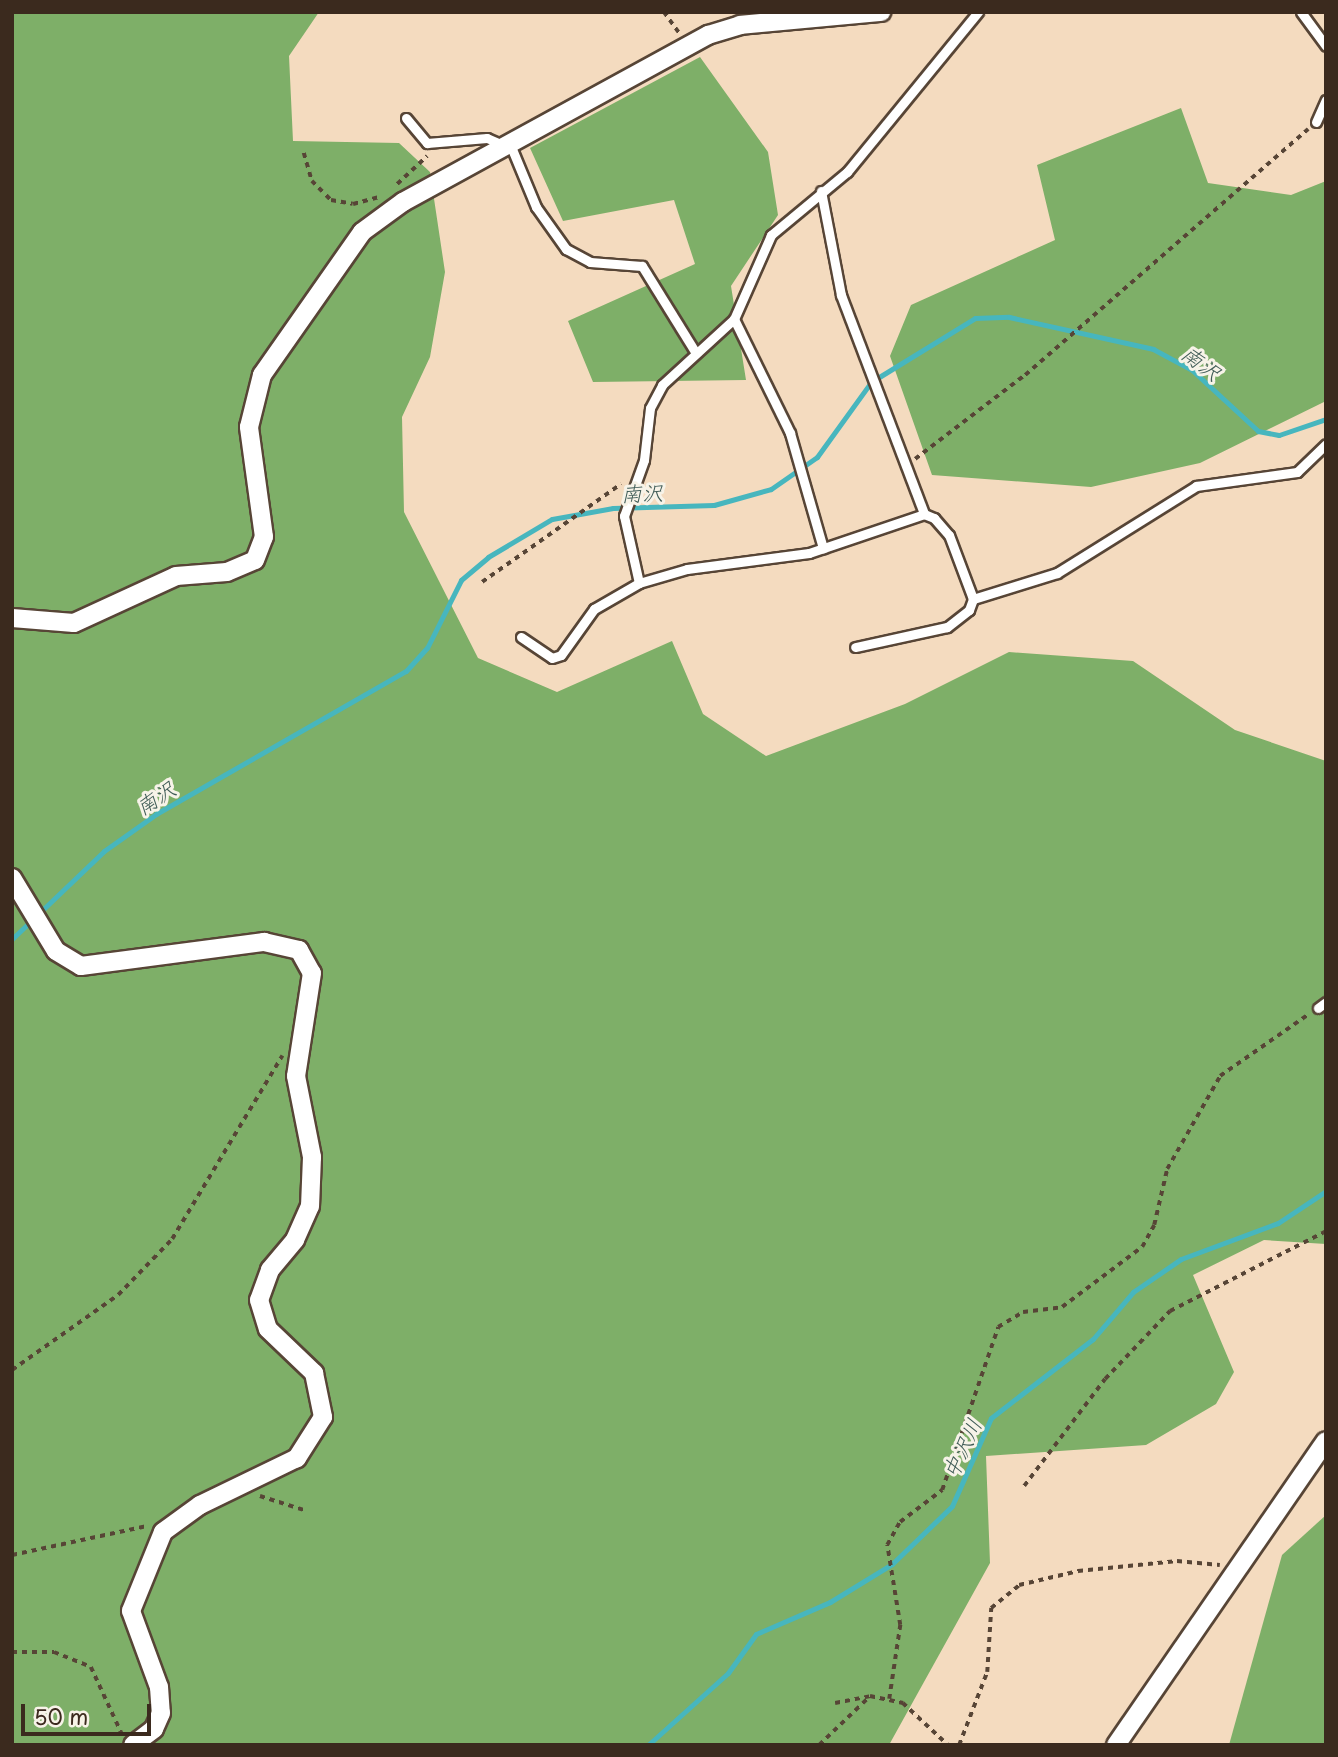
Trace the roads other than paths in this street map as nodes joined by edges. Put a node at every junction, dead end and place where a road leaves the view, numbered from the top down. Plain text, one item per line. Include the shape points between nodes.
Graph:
1 (881, 12) edge
2 (978, 12) edge
3 (1301, 12) edge
4 (1326, 46) edge
5 (1326, 100) edge
6 (406, 118) dead end
7 (1316, 122) road end
8 (503, 143) junction
9 (821, 191) junction
10 (734, 319) junction
11 (695, 353) junction
12 (1326, 444) edge
13 (924, 514) junction
14 (823, 548) junction
15 (639, 583) junction
16 (973, 598) junction
17 (12, 618) edge
18 (521, 637) dead end
19 (855, 647) dead end
20 (12, 878) edge
21 (1326, 1441) edge
22 (130, 1745) edge
23 (1116, 1745) edge

1 - 8 street via 740,25 687,45
2 - 9 lane via 847,172
3 - 4 lane
5 - 7 lane
6 - 8 lane via 427,143 487,138
8 - 11 lane via 566,249 590,262 642,266
8 - 17 street via 362,232 262,375 249,427 264,537 255,559 227,572 176,576 74,623
9 - 10 lane via 760,249
9 - 13 lane via 841,295
10 - 11 lane
10 - 14 lane via 790,433
11 - 15 lane via 672,370 653,400 644,460 624,526
12 - 16 lane via 1297,472 1196,486 1057,573
13 - 14 lane
13 - 16 lane via 943,525
14 - 15 lane
15 - 18 lane via 594,609 561,655 552,658
16 - 19 lane via 947,627
20 - 22 street via 56,951 81,966 264,942 299,950 312,973 296,1076 312,1157 312,1196 260,1300 268,1329 314,1373 323,1417 297,1458 231,1490 163,1532 141,1577 132,1626 159,1687 161,1713 154,1729
21 - 23 street via 1241,1571

